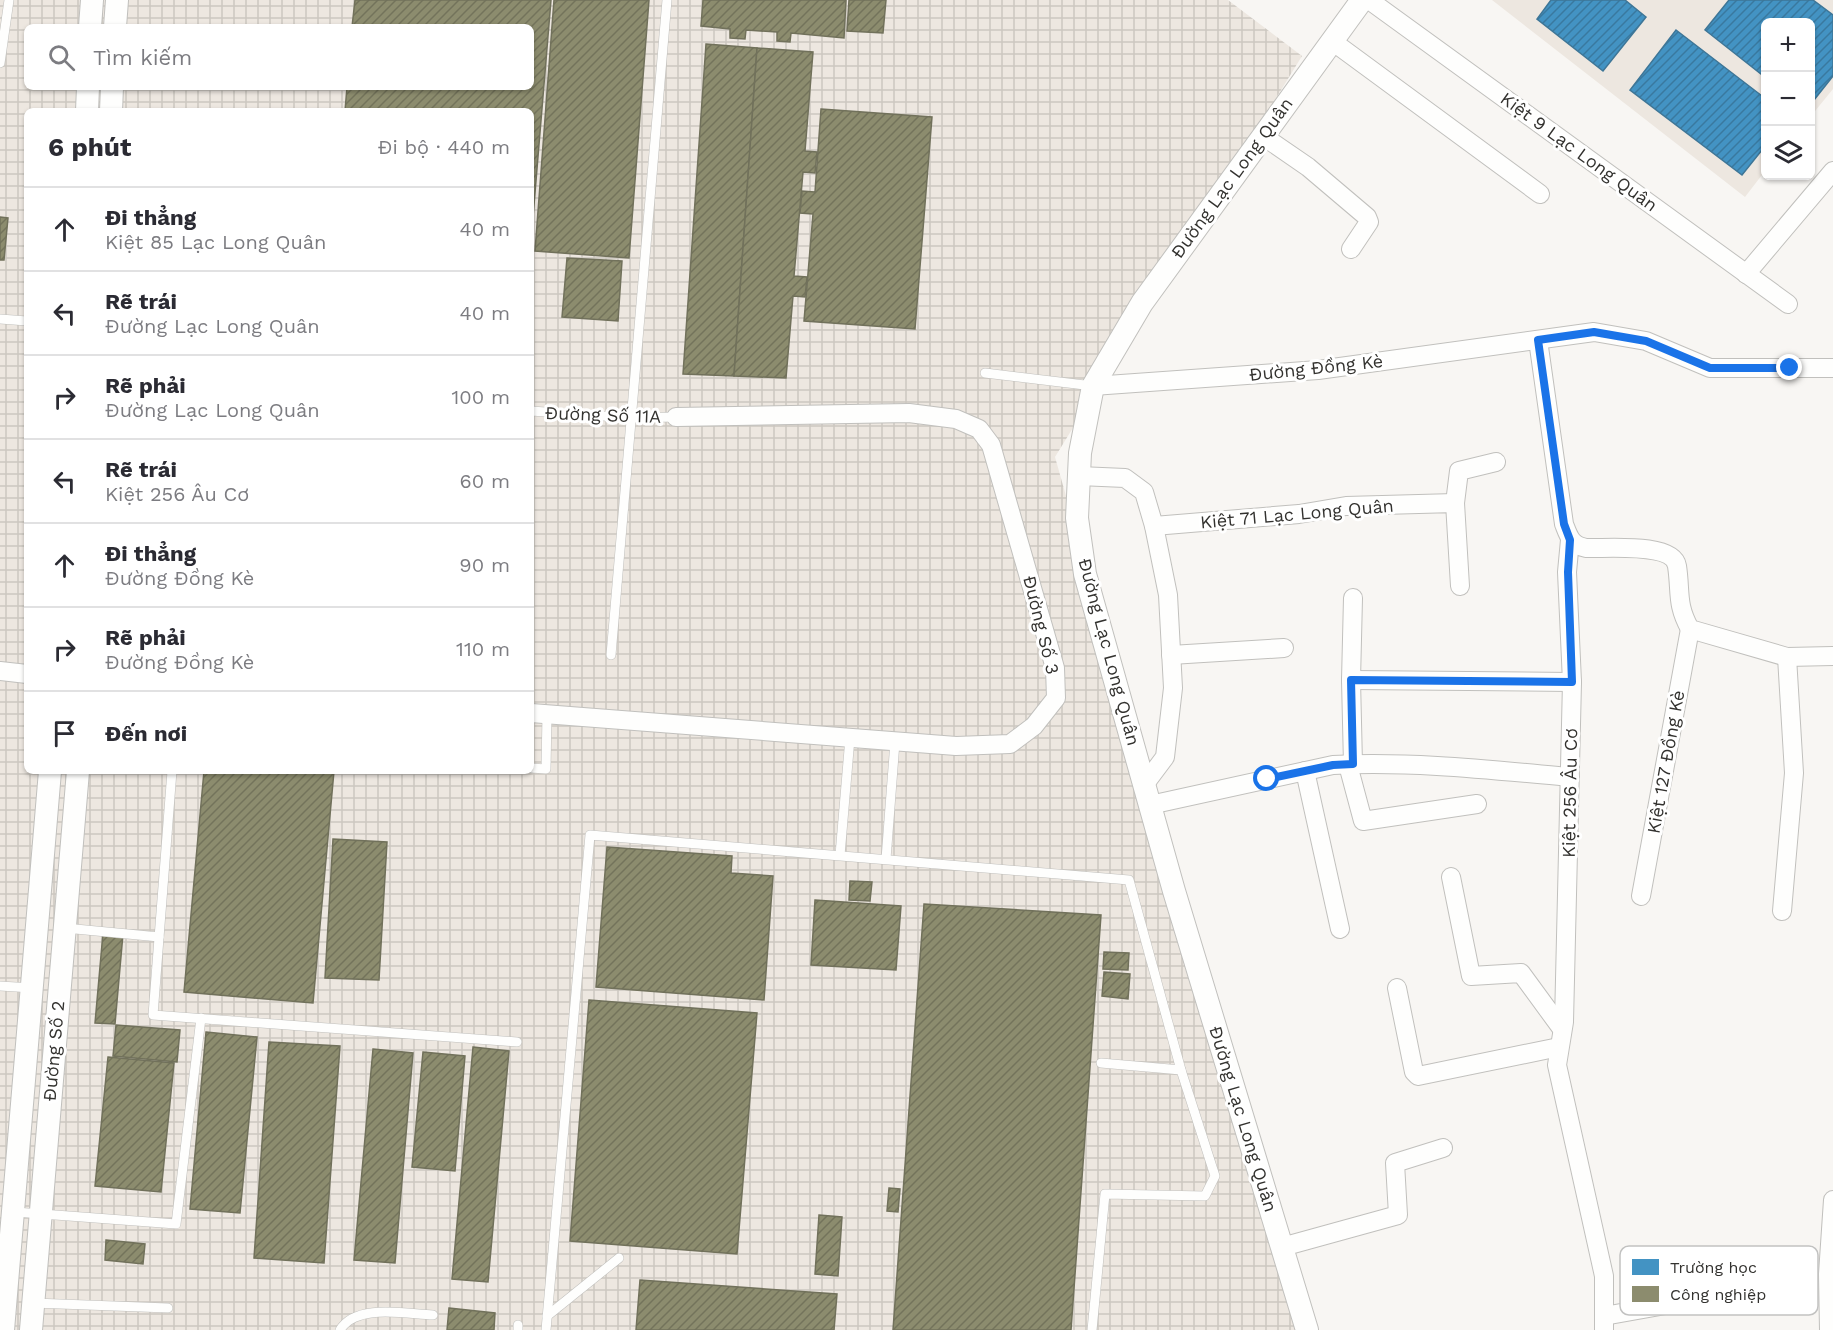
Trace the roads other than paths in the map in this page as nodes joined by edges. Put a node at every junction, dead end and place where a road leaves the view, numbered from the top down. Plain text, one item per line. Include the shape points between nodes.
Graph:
1 (9, 0) edge
2 (92, 0) edge
3 (117, 0) edge
4 (667, 0) edge
5 (1362, 0) edge
6 (1369, 0) edge
7 (90, 24) edge
8 (115, 24) edge
9 (1332, 41) junction
10 (0, 63) edge
11 (88, 90) edge
12 (112, 90) edge
13 (87, 108) edge
14 (111, 108) edge
15 (1263, 136) junction
16 (1833, 171) edge
17 (1540, 194) dead end
18 (1351, 249) dead end
19 (1746, 274) junction
20 (1788, 304) dead end
21 (0, 319) edge
22 (24, 321) edge
23 (1538, 340) junction
24 (1833, 368) edge
25 (985, 373) dead end
26 (1093, 386) junction
27 (534, 411) edge
28 (676, 417) joint
29 (631, 418) junction
30 (1496, 462) dead end
31 (1079, 476) junction
32 (1448, 503) junction
33 (1154, 526) junction
34 (1570, 540) junction
35 (1460, 586) dead end
36 (1353, 598) dead end
37 (1690, 629) junction
38 (1284, 648) dead end
39 (611, 655) dead end
40 (1171, 655) junction
41 (1833, 656) edge
42 (1786, 657) junction
43 (0, 672) edge
44 (24, 674) edge
45 (1351, 680) junction
46 (1572, 682) junction
47 (539, 714) edge
48 (850, 738) junction
49 (895, 742) junction
50 (1350, 764) junction
51 (534, 768) edge
52 (1305, 771) junction
53 (50, 774) edge
54 (78, 774) edge
55 (172, 774) edge
56 (1570, 777) junction
57 (1147, 795) junction
58 (1477, 804) dead end
59 (840, 855) junction
60 (886, 859) junction
61 (1451, 877) dead end
62 (1641, 896) dead end
63 (1782, 911) dead end
64 (65, 928) junction
65 (1340, 929) dead end
66 (159, 938) junction
67 (0, 986) edge
68 (32, 988) junction
69 (1397, 988) dead end
70 (201, 1018) junction
71 (1561, 1038) junction
72 (517, 1042) dead end
73 (1101, 1063) dead end
74 (1181, 1070) junction
75 (1443, 1148) dead end
76 (1833, 1200) edge
77 (12, 1212) junction
78 (40, 1215) junction
79 (1282, 1247) junction
80 (619, 1258) dead end
81 (33, 1303) junction
82 (168, 1308) dead end
83 (433, 1315) dead end
84 (1635, 1315) edge
85 (547, 1316) junction
86 (1604, 1323) edge
87 (3, 1330) edge
88 (31, 1330) edge
89 (340, 1330) edge
90 (546, 1330) edge
91 (1092, 1330) edge
92 (1307, 1330) edge
93 (1830, 1330) edge

1 - 10 lane
2 - 7 street
3 - 8 street
4 - 29 lane
5 - 9 street, Đường Lạc Long Quân
6 - 19 street, Kiệt 9 Lạc Long Quân
9 - 15 street, Đường Lạc Long Quân
9 - 17 street
11 - 13 street
12 - 14 street
15 - 18 street via 1308,167 1367,217 1369,222
15 - 26 street, Đường Lạc Long Quân via 1142,303
16 - 19 street
19 - 20 street, Kiệt 9 Lạc Long Quân
21 - 22 lane
23 - 24 street, Đường Đồng Kè via 1594,332 1646,341 1710,368
23 - 26 street, Đường Đồng Kè via 1318,370
23 - 34 street via 1564,524
25 - 26 lane
26 - 31 street, Đường Lạc Long Quân
27 - 29 lane, Đường Số 11A
28 - 29 lane, Đường Số 11A
28 - 49 street, Đường Số 3 via 909,413 956,418 979,429 991,445 1055,668 1056,698 1034,726 1010,744
29 - 39 lane
30 - 32 street via 1459,471
31 - 33 street via 1125,478 1144,492
31 - 57 street, Đường Lạc Long Quân via 1077,518 1085,574
32 - 33 street, Kiệt 71 Lạc Long Quân via 1346,506 1299,514
32 - 35 street
33 - 40 street via 1168,595
34 - 37 street via 1586,548 1644,549 1670,555 1677,562 1680,612
34 - 46 street, Kiệt 256 Âu Cơ
36 - 45 street
37 - 42 street
37 - 62 street, Kiệt 127 Đồng Kè
38 - 40 street
40 - 57 street via 1173,688 1165,757
41 - 42 street
42 - 63 street via 1794,773
43 - 44 street
45 - 46 street
45 - 50 street
46 - 56 street, Kiệt 256 Âu Cơ
47 - 48 street, Đường Số 3
47 - 51 lane via 546,769
48 - 49 street, Đường Số 3
48 - 59 lane
49 - 60 lane
50 - 52 street
50 - 56 street
50 - 58 street via 1363,822
52 - 57 street
52 - 65 street
53 - 68 street, Đường Số 2
54 - 64 street, Đường Số 2
55 - 66 lane
56 - 71 street, Kiệt 256 Âu Cơ
57 - 79 street, Đường Lạc Long Quân
59 - 60 lane
59 - 85 lane via 590,835
60 - 74 lane via 1129,880
61 - 71 street via 1471,976 1521,974
64 - 66 lane
64 - 78 street, Đường Số 2
66 - 70 lane via 153,1015
67 - 68 lane
68 - 77 street, Đường Số 2
69 - 71 street via 1418,1076
70 - 72 lane
70 - 78 lane via 176,1224
71 - 86 street, Kiệt 256 Âu Cơ via 1557,1065 1604,1276
73 - 74 lane
74 - 91 lane via 1215,1176 1205,1196 1105,1194
75 - 79 street via 1395,1163 1398,1215
76 - 93 street via 1828,1274
77 - 78 lane
77 - 87 street, Đường Số 2
78 - 81 street, Đường Số 2
79 - 92 street, Đường Lạc Long Quân
80 - 85 lane
81 - 82 lane
81 - 88 street, Đường Số 2
83 - 89 lane via 361,1313
84 - 86 street, Kiệt 256 Âu Cơ
85 - 90 lane

